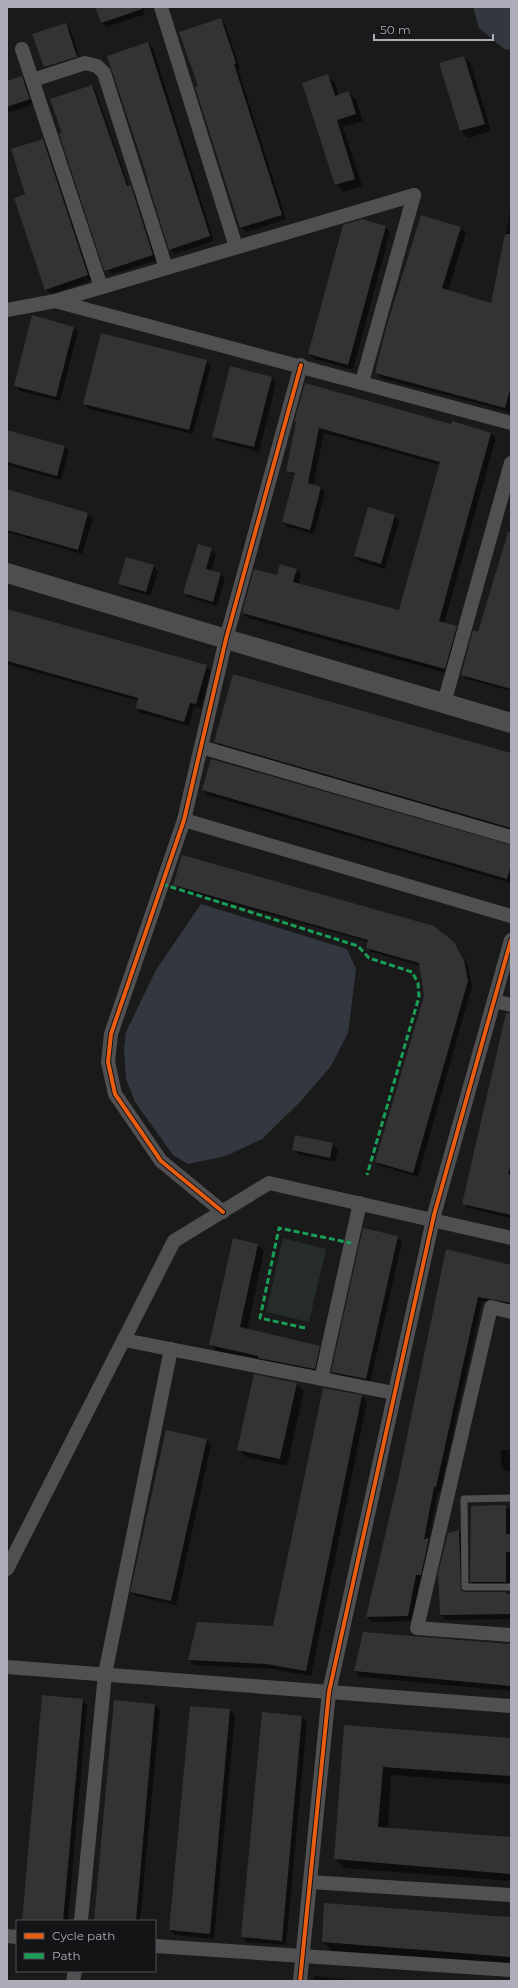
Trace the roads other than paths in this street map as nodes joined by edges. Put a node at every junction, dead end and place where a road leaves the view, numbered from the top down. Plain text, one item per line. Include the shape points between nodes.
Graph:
1 (161, 7) edge
2 (22, 49) dead end
3 (33, 80) junction
4 (236, 247) junction
5 (166, 268) junction
6 (101, 287) junction
7 (55, 301) junction
8 (7, 310) edge
9 (301, 366) junction
10 (362, 382) junction
11 (511, 423) edge
12 (511, 463) edge
13 (7, 572) edge
14 (226, 639) junction
15 (444, 703) junction
16 (511, 723) edge
17 (201, 747) junction
18 (184, 820) junction
19 (511, 837) edge
20 (511, 916) edge
21 (511, 940) edge
22 (494, 1001) junction
23 (511, 1005) edge
24 (360, 1203) junction
25 (223, 1212) junction
26 (432, 1220) junction
27 (511, 1238) edge
28 (511, 1312) edge
29 (124, 1340) junction
30 (171, 1349) junction
31 (321, 1378) junction
32 (394, 1393) junction
33 (511, 1498) edge
34 (7, 1569) edge
35 (511, 1587) edge
36 (511, 1635) edge
37 (7, 1667) edge
38 (105, 1674) junction
39 (329, 1692) junction
40 (511, 1706) edge
41 (310, 1882) junction
42 (511, 1895) edge
43 (82, 1920) edge
44 (156, 1946) edge
45 (302, 1956) junction
46 (511, 1970) edge
47 (300, 1981) edge

1 - 4 street
2 - 3 street
3 - 5 street via 85,63 97,66 104,73
3 - 6 street
4 - 5 street
4 - 10 street via 414,195
5 - 6 street
6 - 7 street
7 - 8 street
7 - 9 street
9 - 10 street
9 - 14 street
10 - 11 street
12 - 15 street
13 - 14 main road
14 - 15 main road
14 - 17 street
15 - 16 main road
17 - 18 street
17 - 19 street
18 - 20 street
18 - 25 street via 111,1034 108,1062 115,1094 161,1162
21 - 22 street
22 - 23 street
22 - 26 street
24 - 25 street via 269,1183
24 - 26 street
24 - 31 street
25 - 29 street via 174,1242
26 - 27 street
26 - 32 street
28 - 36 street via 491,1307 417,1628
29 - 30 street
29 - 34 street
30 - 31 street
30 - 38 street
31 - 32 street
32 - 39 street
33 - 35 lane via 464,1499 465,1587
37 - 38 street
38 - 39 street
38 - 43 street
39 - 40 street
39 - 41 street
41 - 42 street
41 - 45 street
44 - 45 street
45 - 46 street
45 - 47 street

